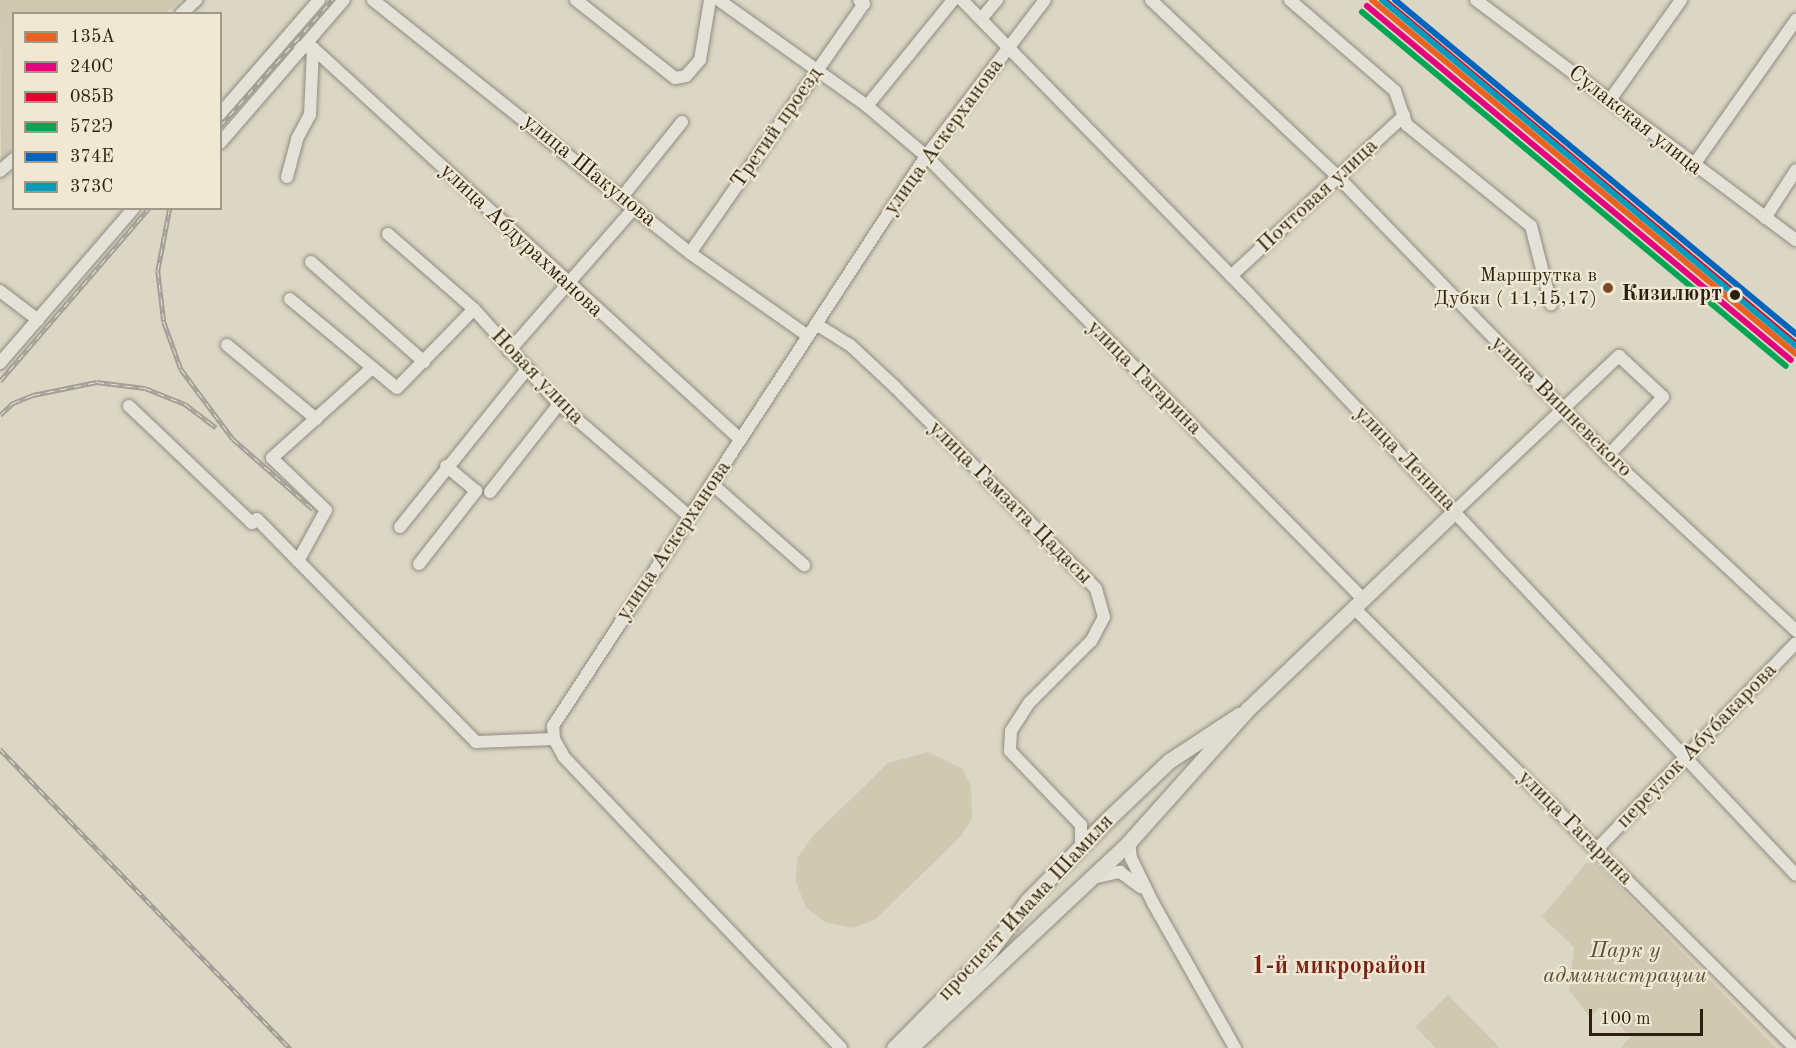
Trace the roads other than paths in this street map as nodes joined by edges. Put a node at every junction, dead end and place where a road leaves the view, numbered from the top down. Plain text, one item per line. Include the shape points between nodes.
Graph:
1 (196, 0) edge
2 (319, 0) edge
3 (344, 0) edge
4 (373, 0) edge
5 (576, 0) edge
6 (710, 0) edge
7 (719, 0) edge
8 (952, 0) edge
9 (962, 0) edge
10 (997, 0) edge
11 (1044, 0) edge
12 (1151, 0) edge
13 (1290, 0) edge
14 (1476, 0) edge
15 (1681, 0) edge
16 (862, 2) edge
17 (183, 12) edge
18 (981, 19) junction
19 (1796, 20) edge
20 (1009, 46) junction
21 (307, 48) junction
22 (817, 70) junction
23 (1610, 100) junction
24 (867, 106) junction
25 (222, 112) edge
26 (1404, 116) junction
27 (682, 122) dead end
28 (222, 141) edge
29 (926, 156) junction
30 (12, 161) edge
31 (1692, 166) junction
32 (1796, 170) edge
33 (0, 171) edge
34 (287, 177) dead end
35 (1338, 177) junction
36 (622, 197) junction
37 (635, 207) junction
38 (132, 210) edge
39 (1765, 218) junction
40 (388, 234) dead end
41 (1796, 240) edge
42 (690, 254) junction
43 (311, 262) dead end
44 (1231, 276) junction
45 (569, 286) junction
46 (0, 291) edge
47 (290, 299) dead end
48 (1551, 304) dead end
49 (474, 309) junction
50 (38, 320) junction
51 (816, 324) junction
52 (808, 336) junction
53 (227, 345) dead end
54 (509, 351) junction
55 (424, 362) junction
56 (0, 363) edge
57 (371, 369) junction
58 (527, 369) junction
59 (559, 404) junction
60 (129, 406) dead end
61 (1562, 411) junction
62 (316, 419) junction
63 (741, 440) junction
64 (1608, 456) junction
65 (446, 466) junction
66 (712, 483) junction
67 (490, 492) dead end
68 (1455, 511) junction
69 (690, 517) junction
70 (400, 527) dead end
71 (298, 561) junction
72 (419, 564) dead end
73 (804, 565) dead end
74 (1359, 603) junction
75 (1796, 631) edge
76 (1796, 643) edge
77 (1249, 708) junction
78 (554, 739) junction
79 (1684, 757) junction
80 (1156, 774) junction
81 (1174, 796) junction
82 (1073, 814) junction
83 (1108, 819) junction
84 (1129, 842) junction
85 (1081, 846) junction
86 (1597, 849) junction
87 (1796, 875) edge
88 (1091, 879) junction
89 (1028, 900) junction
90 (1153, 903) junction
91 (1048, 922) junction
92 (1794, 1043) edge
93 (841, 1048) edge
94 (894, 1048) edge
95 (910, 1048) edge
96 (1235, 1048) edge

1 - 17 street
2 - 25 street
3 - 21 street
4 - 36 street, улица Шакунова
5 - 6 street via 675,78 687,76 700,60
7 - 22 street, улица Гагарина
8 - 24 street
9 - 18 street, улица Ленина
10 - 18 street
11 - 20 street, улица Аскерханова
12 - 35 street, улица Вишневского
13 - 26 street via 1395,91
14 - 23 street, Сулакская улица
15 - 23 street
16 - 22 street, Третий проезд
18 - 20 street, улица Ленина
19 - 31 street
20 - 29 street, улица Аскерханова
20 - 44 street, улица Ленина
21 - 28 street
21 - 34 street via 310,115 297,139
21 - 45 street, улица Абдурахманова
22 - 24 street, улица Гагарина
22 - 42 street, Третий проезд
23 - 31 street, Сулакская улица
24 - 29 street, улица Гагарина
26 - 35 street, Почтовая улица
26 - 48 street via 1407,125 1531,226
27 - 36 street
29 - 51 street, улица Аскерханова
29 - 74 street, улица Гагарина
30 - 33 street
31 - 39 street, Сулакская улица
32 - 39 street
35 - 44 street, Почтовая улица
35 - 61 street, улица Вишневского
36 - 37 street, улица Шакунова
37 - 42 street, улица Шакунова
37 - 45 street
38 - 50 street
39 - 41 street, Сулакская улица
40 - 49 street, Новая улица
42 - 52 street, улица Шакунова
43 - 55 street
44 - 68 street, улица Ленина
45 - 54 street
45 - 63 street, улица Абдурахманова
46 - 50 street
47 - 57 street
49 - 54 street, Новая улица
49 - 55 street
50 - 56 street
51 - 52 street, улица Аскерханова
51 - 82 street, улица Гамзата Цадасы via 850,345 894,386 1096,589 1104,617 1091,641 1029,703 1011,731 1010,751
52 - 63 street, улица Аскерханова
53 - 62 street
54 - 58 street, Новая улица
55 - 57 street via 397,388
57 - 62 street
58 - 59 street, Новая улица
58 - 65 street
59 - 67 street
59 - 69 street, Новая улица
60 - 71 street via 252,524 257,519
61 - 64 street, улица Вишневского
61 - 64 street via 1618,356 1663,397
61 - 68 street
62 - 71 street via 272,458 326,510
63 - 66 street, улица Аскерханова
64 - 75 street, улица Вишневского
65 - 70 street
65 - 72 street via 476,491
66 - 69 street, улица Аскерханова
66 - 73 street
68 - 74 main road, проспект Имама Шамиля
68 - 79 street, улица Ленина
69 - 78 street, улица Аскерханова via 558,714 553,726
71 - 78 street via 476,742
74 - 77 main road, проспект Имама Шамиля
74 - 86 street, улица Гагарина
76 - 79 street, переулок Абубакарова
77 - 80 main road, проспект Имама Шамиля
77 - 81 main road, проспект Имама Шамиля
78 - 93 street via 564,757 645,846
79 - 86 street, переулок Абубакарова
79 - 87 street, улица Ленина
80 - 81 main road via 1170,772 1175,776 1178,787
80 - 83 main road, проспект Имама Шамиля
81 - 84 main road, проспект Имама Шамиля
82 - 83 street via 1087,820
82 - 85 street via 1082,825
83 - 85 main road, проспект Имама Шамиля
84 - 88 main road, проспект Имама Шамиля
84 - 90 street via 1131,858
85 - 89 main road, проспект Имама Шамиля
86 - 92 street, улица Гагарина
88 - 90 street via 1111,872 1129,875
88 - 91 main road, проспект Имама Шамиля
89 - 91 main road via 1027,915 1037,922
89 - 94 main road, проспект Имама Шамиля via 989,952
90 - 96 street
91 - 95 main road, проспект Имама Шамиля via 999,961

